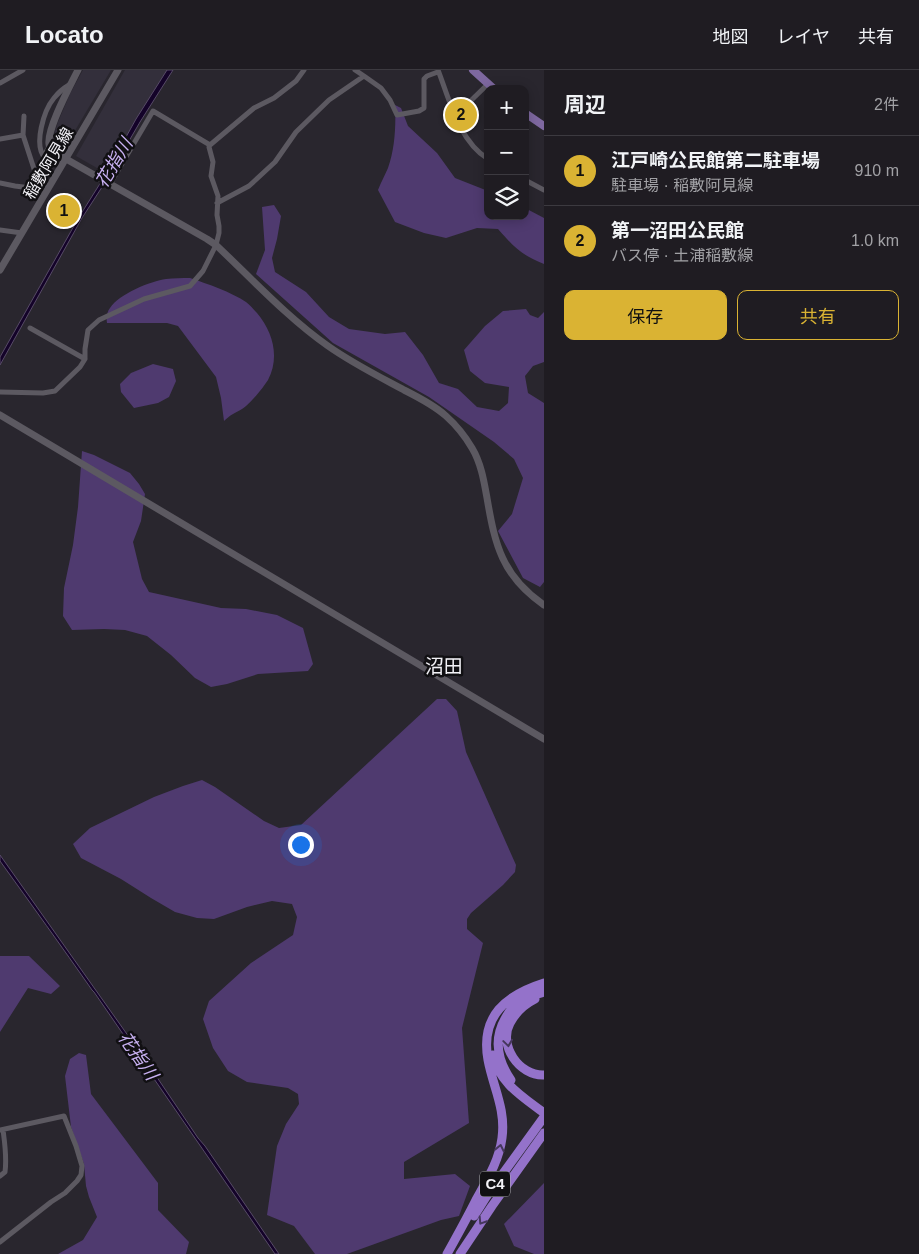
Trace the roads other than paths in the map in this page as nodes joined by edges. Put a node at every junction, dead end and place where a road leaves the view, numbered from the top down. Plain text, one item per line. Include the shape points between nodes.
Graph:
1 (23, 70) edge
2 (78, 70) edge
3 (118, 70) edge
4 (304, 70) edge
5 (355, 70) edge
6 (473, 70) edge
7 (438, 71) edge
8 (364, 76) junction
9 (0, 83) edge
10 (72, 83) junction
11 (490, 85) edge
12 (484, 92) edge
13 (24, 116) dead end
14 (456, 116) junction
15 (529, 116) edge
16 (544, 126) edge
17 (23, 135) junction
18 (0, 139) edge
19 (210, 145) junction
20 (49, 147) junction
21 (484, 156) edge
22 (45, 158) junction
23 (66, 159) junction
24 (41, 177) junction
25 (529, 182) edge
26 (0, 183) edge
27 (109, 183) junction
28 (544, 190) edge
29 (217, 204) junction
30 (0, 230) edge
31 (22, 234) junction
32 (216, 245) junction
33 (0, 270) edge
34 (30, 328) dead end
35 (85, 359) junction
36 (0, 392) edge
37 (0, 414) edge
38 (544, 605) edge
39 (544, 739) edge
40 (544, 983) edge
41 (544, 993) edge
42 (544, 1074) edge
43 (542, 1108) edge
44 (544, 1117) edge
45 (1, 1130) edge
46 (543, 1135) edge
47 (0, 1176) edge
48 (0, 1242) edge
49 (449, 1254) edge
50 (460, 1254) edge

1 - 9 street
2 - 10 street
3 - 23 street, 稲敷阿見線
4 - 19 street via 296,81 254,108
5 - 8 street
6 - 11 main road
7 - 8 street via 424,79 424,108 397,115 381,88
7 - 14 street
8 - 29 street via 329,100 296,132 275,162 248,186
10 - 20 street via 55,118
10 - 22 street via 53,99 42,123 40,146
12 - 14 street
13 - 17 street
14 - 21 street via 472,146
15 - 16 main road
17 - 18 street
17 - 24 street via 35,172
19 - 27 street via 153,111
19 - 29 street via 211,176 218,196
20 - 22 street
20 - 23 street
22 - 24 street
23 - 27 street
23 - 31 street, 稲敷阿見線
24 - 26 street via 39,189
25 - 28 street
27 - 32 street
29 - 32 street via 219,233
30 - 31 street
31 - 33 street, 稲敷阿見線
32 - 35 street via 203,271 190,286 144,299 99,320 88,330
32 - 38 street via 309,332 348,360 434,407 456,425 473,449 481,469 501,556 517,581
34 - 35 street
35 - 36 street via 55,391
37 - 39 street
40 - 43 highway via 520,995 506,1007 496,1022 492,1040 495,1062 503,1078
49 -> 40 highway via 490,1176 500,1147 502,1113 486,1048 490,1024 508,1000
41 -> 42 highway via 520,1009 510,1023 507,1038 510,1053 519,1066 529,1072
41 - 43 highway via 526,998 513,1007 498,1035 503,1065 513,1082
44 - 49 highway, C4
45 - 47 street via 6,1159 5,1172
45 - 48 street via 64,1116 82,1166 81,1175 65,1193
46 -> 50 highway, C4

